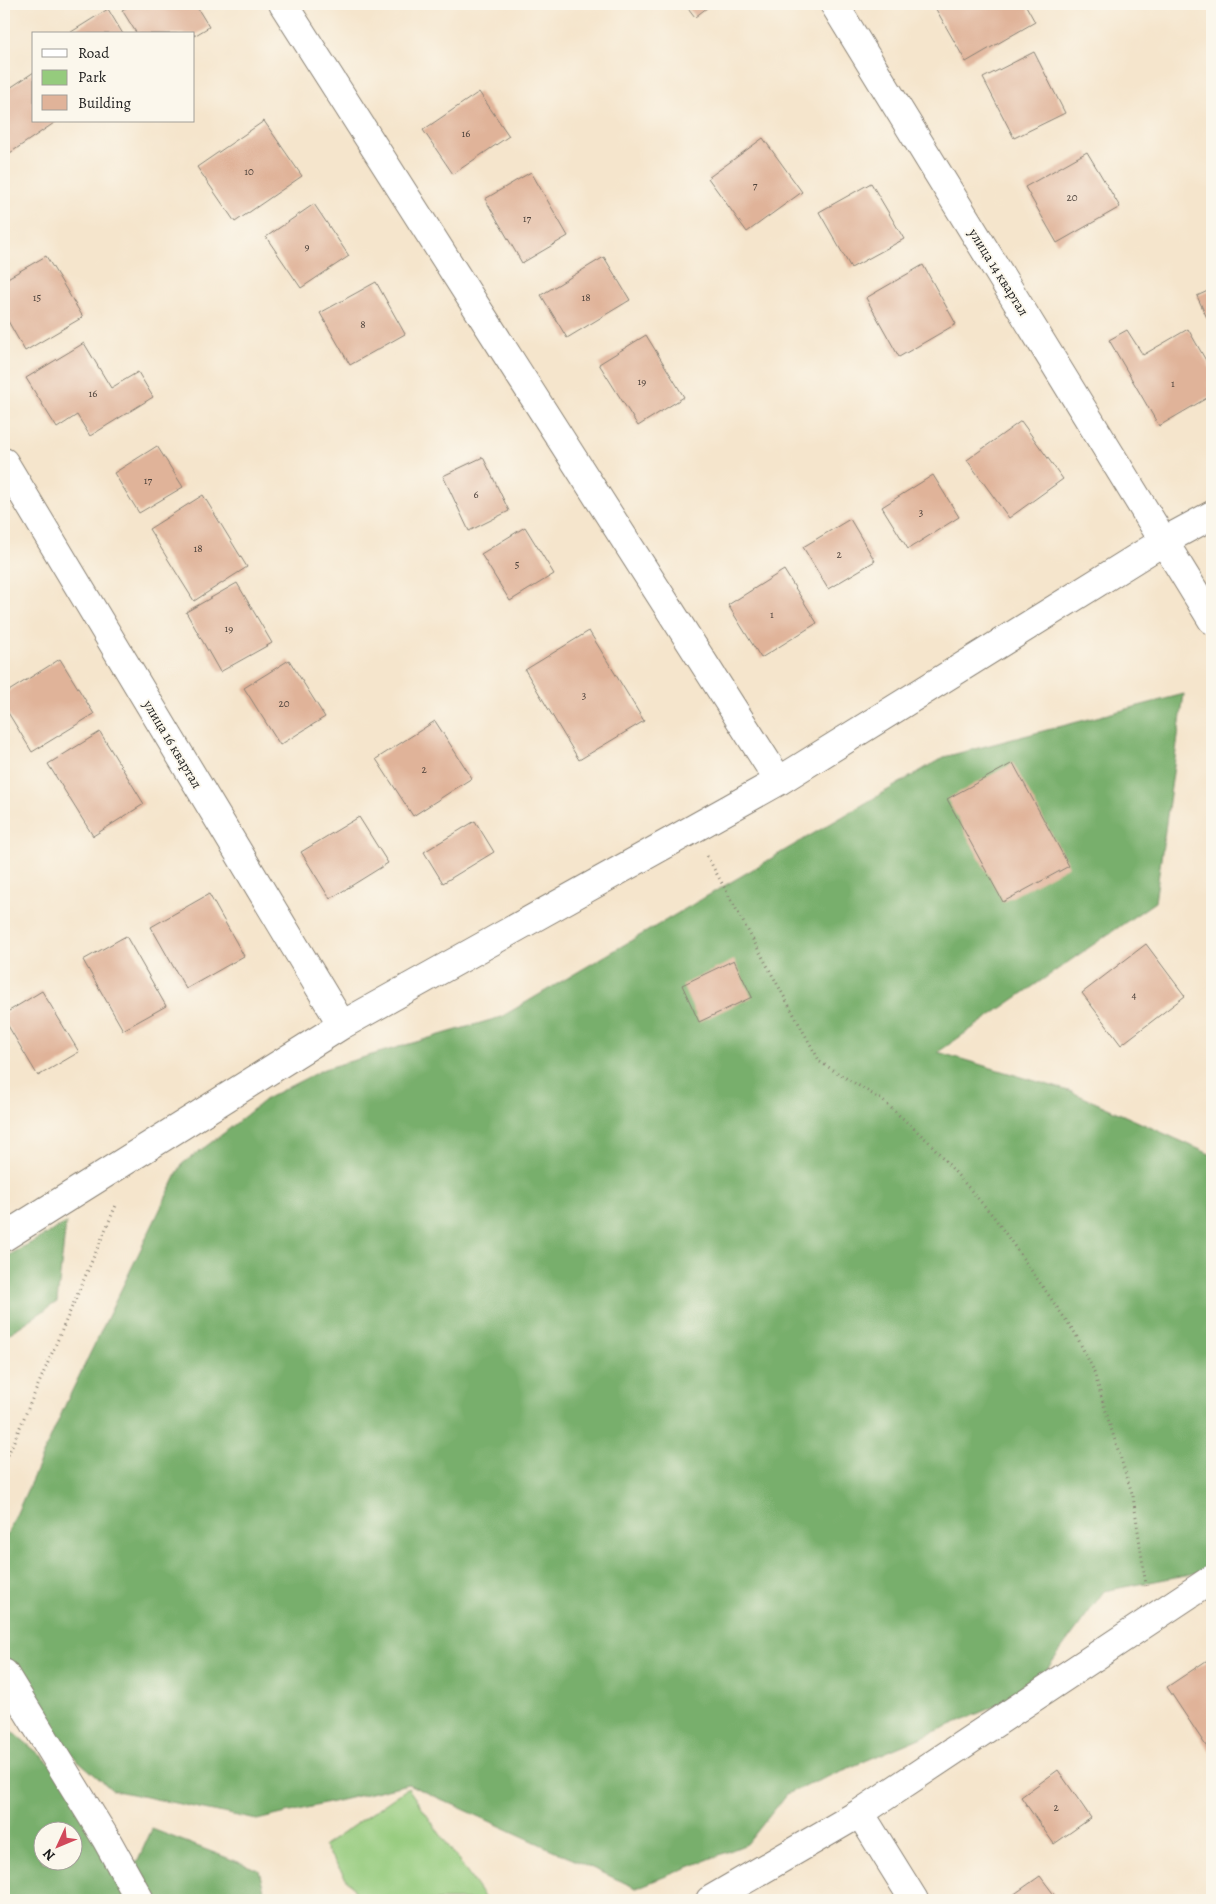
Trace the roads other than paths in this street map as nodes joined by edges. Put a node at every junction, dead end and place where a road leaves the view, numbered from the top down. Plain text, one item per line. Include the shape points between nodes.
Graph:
1 (283, 4) edge
2 (834, 4) edge
3 (4, 462) edge
4 (1212, 515) edge
5 (1164, 541) junction
6 (1212, 620) edge
7 (778, 781) junction
8 (342, 1025) junction
9 (4, 1237) edge
10 (1212, 1579) edge
11 (4, 1673) edge
12 (860, 1813) junction
13 (140, 1900) edge
14 (710, 1900) edge
15 (914, 1900) edge

1 - 7 street
2 - 5 street, улица 14 квартал
3 - 8 street, улица 16 квартал
4 - 5 street
5 - 6 street, улица 14 квартал
5 - 7 street
7 - 8 street
8 - 9 street
10 - 12 street
11 - 13 street
12 - 14 street
12 - 15 street

